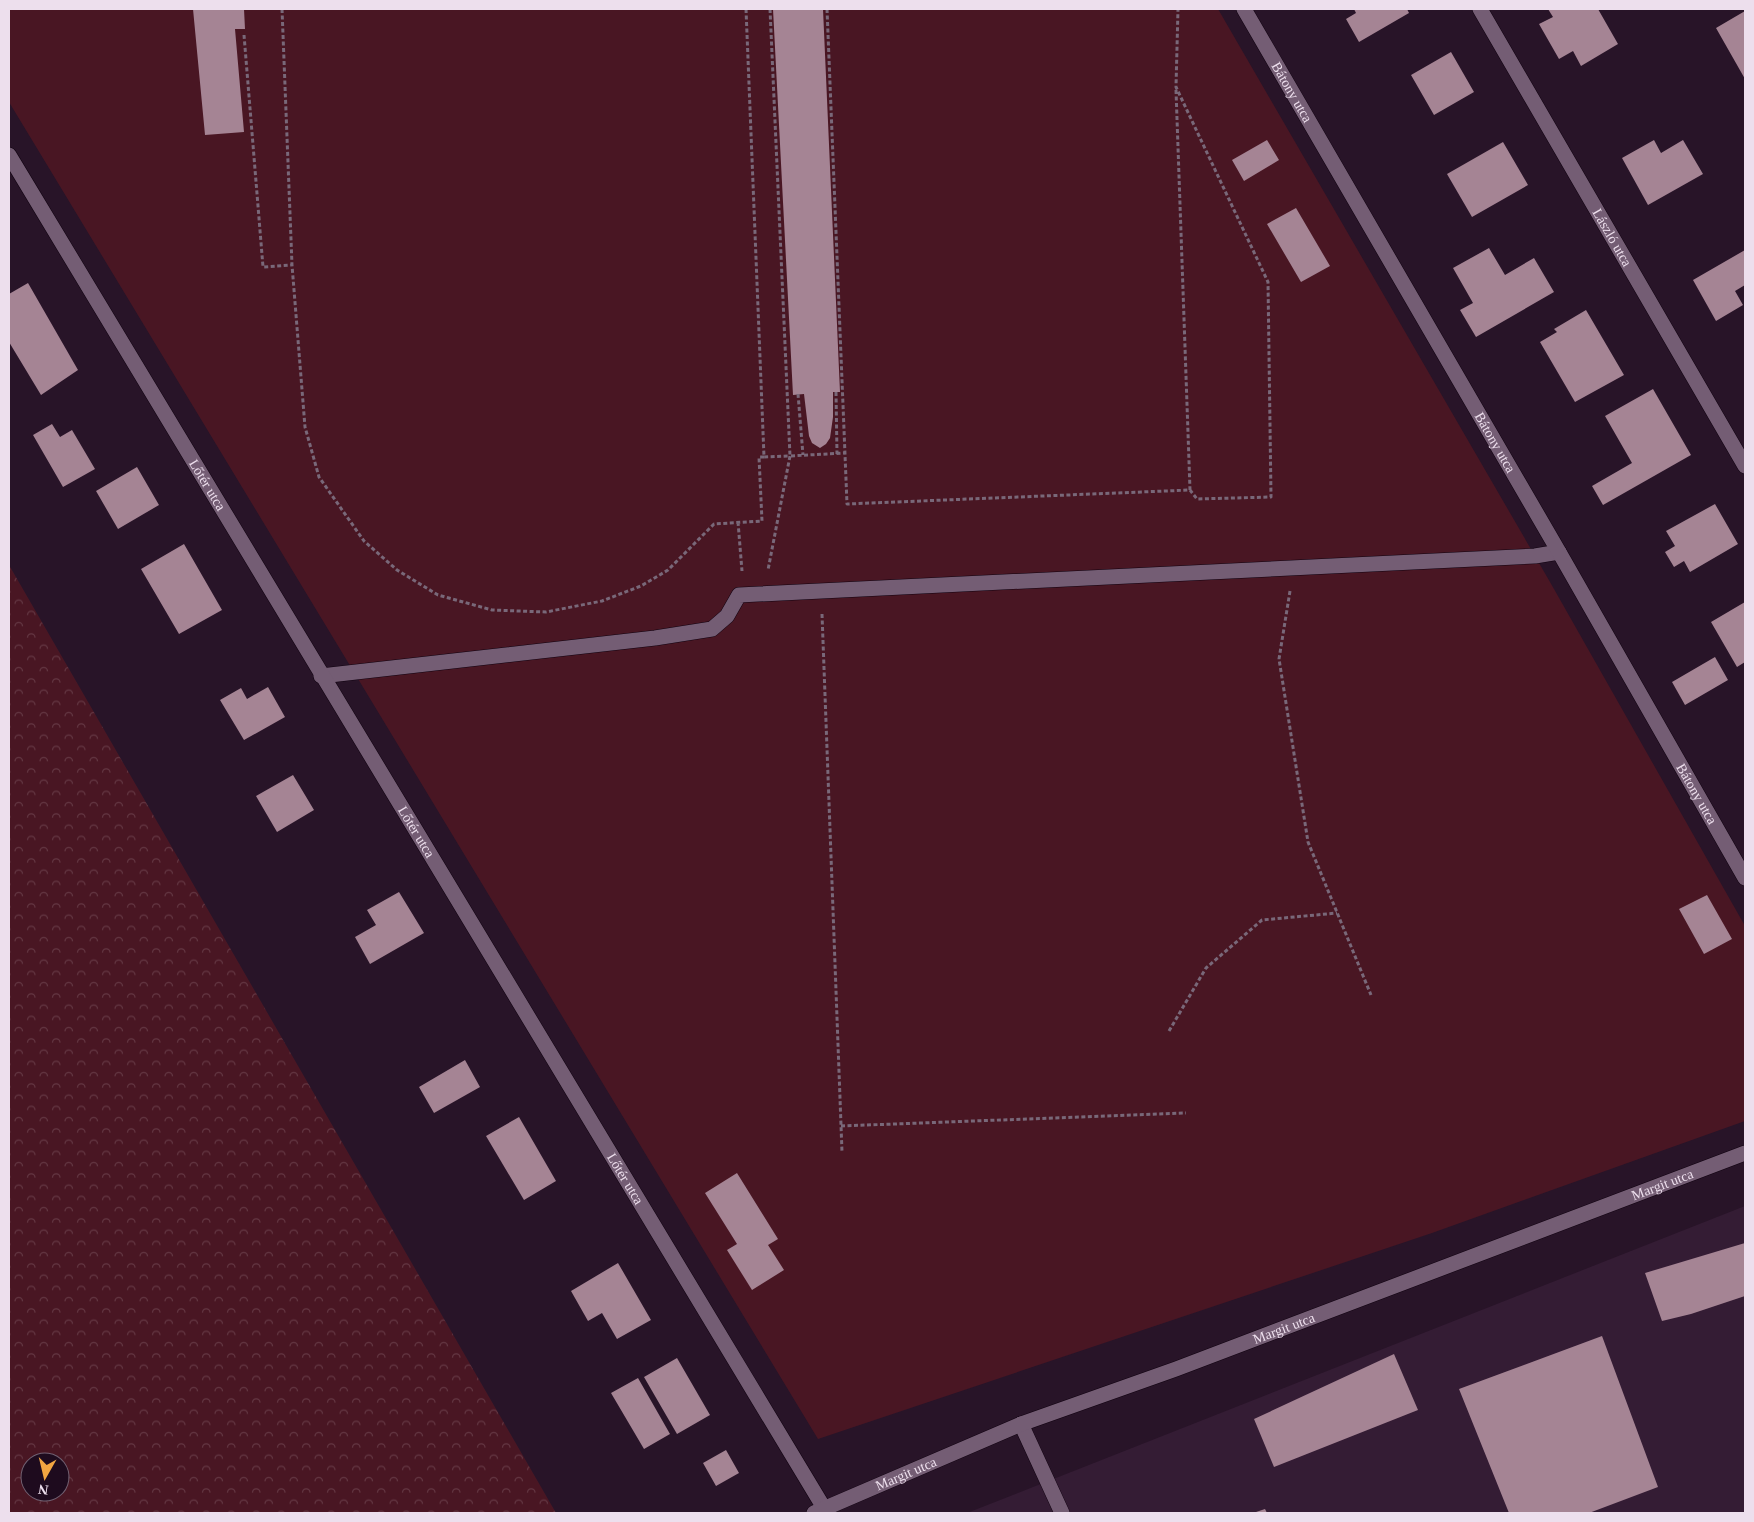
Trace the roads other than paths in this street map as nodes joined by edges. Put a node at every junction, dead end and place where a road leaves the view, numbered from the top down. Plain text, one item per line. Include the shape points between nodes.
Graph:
1 (1244, 9) edge
2 (1480, 9) edge
3 (9, 155) edge
4 (1745, 466) edge
5 (1559, 552) junction
6 (321, 676) junction
7 (1745, 878) edge
8 (1745, 1153) edge
9 (1021, 1424) junction
10 (819, 1511) edge
11 (1062, 1513) edge

1 - 5 street, Bátony utca
2 - 4 street, László utca
3 - 6 street, Lőtér utca
5 - 6 street via 1535,556 739,594 727,616 712,628 655,638
5 - 7 street, Bátony utca
6 - 10 street, Lőtér utca
8 - 9 street, Margit utca via 1176,1370
9 - 10 street, Margit utca
9 - 11 street

